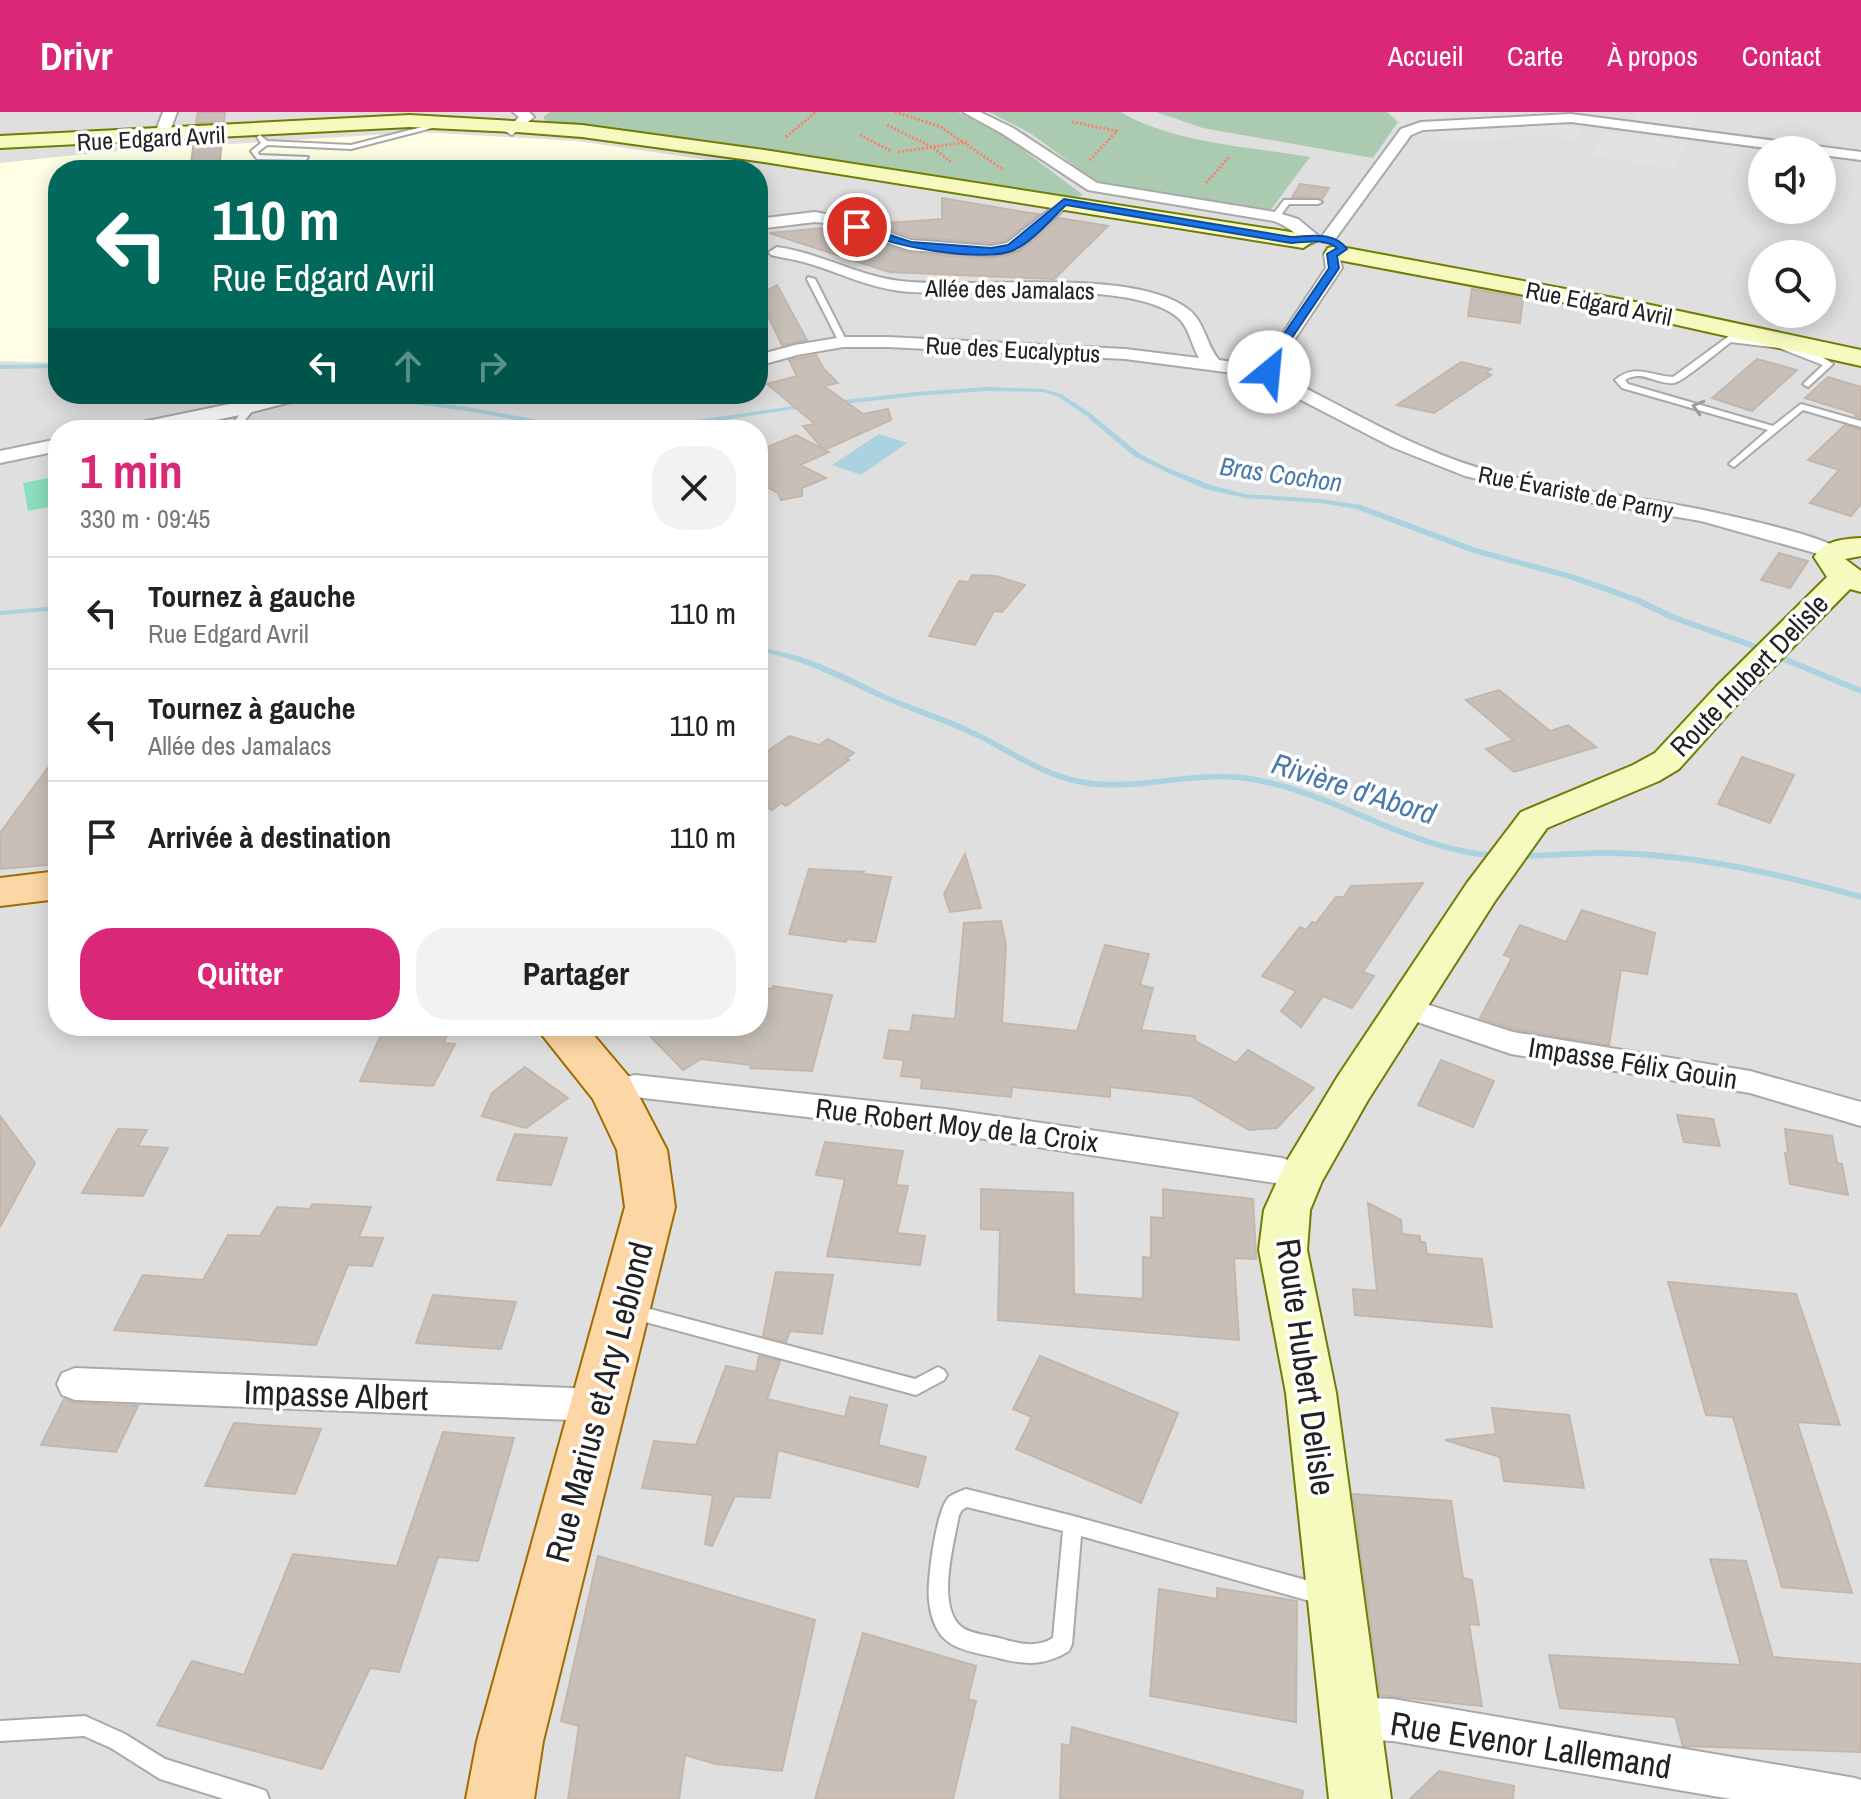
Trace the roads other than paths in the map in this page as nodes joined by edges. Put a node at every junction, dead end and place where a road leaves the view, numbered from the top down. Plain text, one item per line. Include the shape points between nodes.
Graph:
1 (970, 112) edge
2 (523, 119) edge
3 (165, 126) edge
4 (265, 137) junction
5 (1748, 142) edge
6 (0, 144) edge
7 (1836, 153) edge
8 (1861, 156) edge
9 (306, 158) dead end
10 (750, 160) edge
11 (768, 163) edge
12 (1318, 202) dead end
13 (1061, 205) junction
14 (1275, 217) junction
15 (768, 223) edge
16 (1323, 249) junction
17 (777, 252) dead end
18 (811, 279) dead end
19 (843, 342) junction
20 (1861, 350) edge
21 (768, 358) edge
22 (1861, 358) edge
23 (1213, 364) junction
24 (1269, 372) junction
25 (1808, 384) dead end
26 (1792, 399) dead end
27 (263, 404) edge
28 (1801, 407) junction
29 (249, 408) junction
30 (186, 420) edge
31 (240, 420) edge
32 (1861, 424) edge
33 (1773, 429) junction
34 (48, 447) edge
35 (0, 457) edge
36 (1734, 464) dead end
37 (1850, 564) edge
38 (48, 886) edge
39 (0, 892) edge
40 (1407, 1008) junction
41 (568, 1036) edge
42 (612, 1090) junction
43 (1861, 1114) edge
44 (1301, 1177) junction
45 (622, 1308) junction
46 (938, 1375) dead end
47 (75, 1384) dead end
48 (597, 1405) junction
49 (1073, 1525) junction
50 (1336, 1598) junction
51 (1349, 1718) junction
52 (0, 1731) edge
53 (258, 1799) edge
54 (500, 1799) edge
55 (1360, 1799) edge
56 (1855, 1799) edge

1 - 14 street via 1093,187
2 - 3 street, Rue Edgard Avril
2 - 4 street, Rue Edgard Avril
2 - 10 street, Rue Edgard Avril
3 - 4 street, Rue Edgard Avril
3 - 6 street, Rue Edgard Avril
4 - 9 lane via 254,151 257,157
5 - 16 street via 1537,118 1421,126 1406,132
7 - 8 street
11 - 13 street, Rue Edgard Avril
12 - 14 lane via 1287,202
13 - 15 street, Allée des Jamalacs via 1012,247 991,251 909,245 815,217
13 - 16 street, Rue Edgard Avril
14 - 16 street via 1293,222
16 - 20 street, Rue Edgard Avril via 1632,301
16 - 22 street, Rue Edgard Avril
16 - 24 street
17 - 23 street, Allée des Jamalacs via 801,254 865,280 900,286 1087,290 1145,297 1188,316 1204,356
18 - 19 lane
19 - 21 street, Rue des Eucalyptus
19 - 23 street, Rue des Eucalyptus via 1077,351
23 - 24 street, Rue des Eucalyptus
24 - 37 street, Rue Évariste de Parny via 1433,459 1474,473 1661,507 1800,541
33 -> 25 lane via 1619,380 1630,371 1675,380 1729,339 1737,339 1829,364
26 - 28 lane
27 - 29 street
28 - 32 lane
28 - 33 lane
29 - 30 street
29 - 31 lane
33 - 36 lane
34 - 35 street
37 - 40 street, Route Hubert Delisle via 1667,761 1534,820
38 - 39 main road
40 - 43 street, Impasse Félix Gouin via 1511,1043 1750,1082
40 - 44 street, Route Hubert Delisle
41 - 42 main road, Rue Marius et Ary Leblond
42 - 44 street, Rue Robert Moy de la Croix via 635,1086 945,1121
42 - 45 main road, Rue Marius et Ary Leblond via 642,1150 650,1207
44 - 50 street, Route Hubert Delisle via 1287,1210 1283,1250 1311,1393
45 - 46 lane via 916,1387
45 - 48 main road, Rue Marius et Ary Leblond
47 - 48 street, Impasse Albert
48 - 54 main road, Rue Marius et Ary Leblond via 510,1741
49 - 49 lane via 1062,1644 1032,1657 958,1636 943,1622 937,1602 955,1504 966,1498
49 - 50 lane
50 - 51 street, Route Hubert Delisle
51 - 55 street, Route Hubert Delisle
51 - 56 street, Rue Evenor Lallemand via 1393,1720
52 - 53 lane via 85,1726 160,1768

